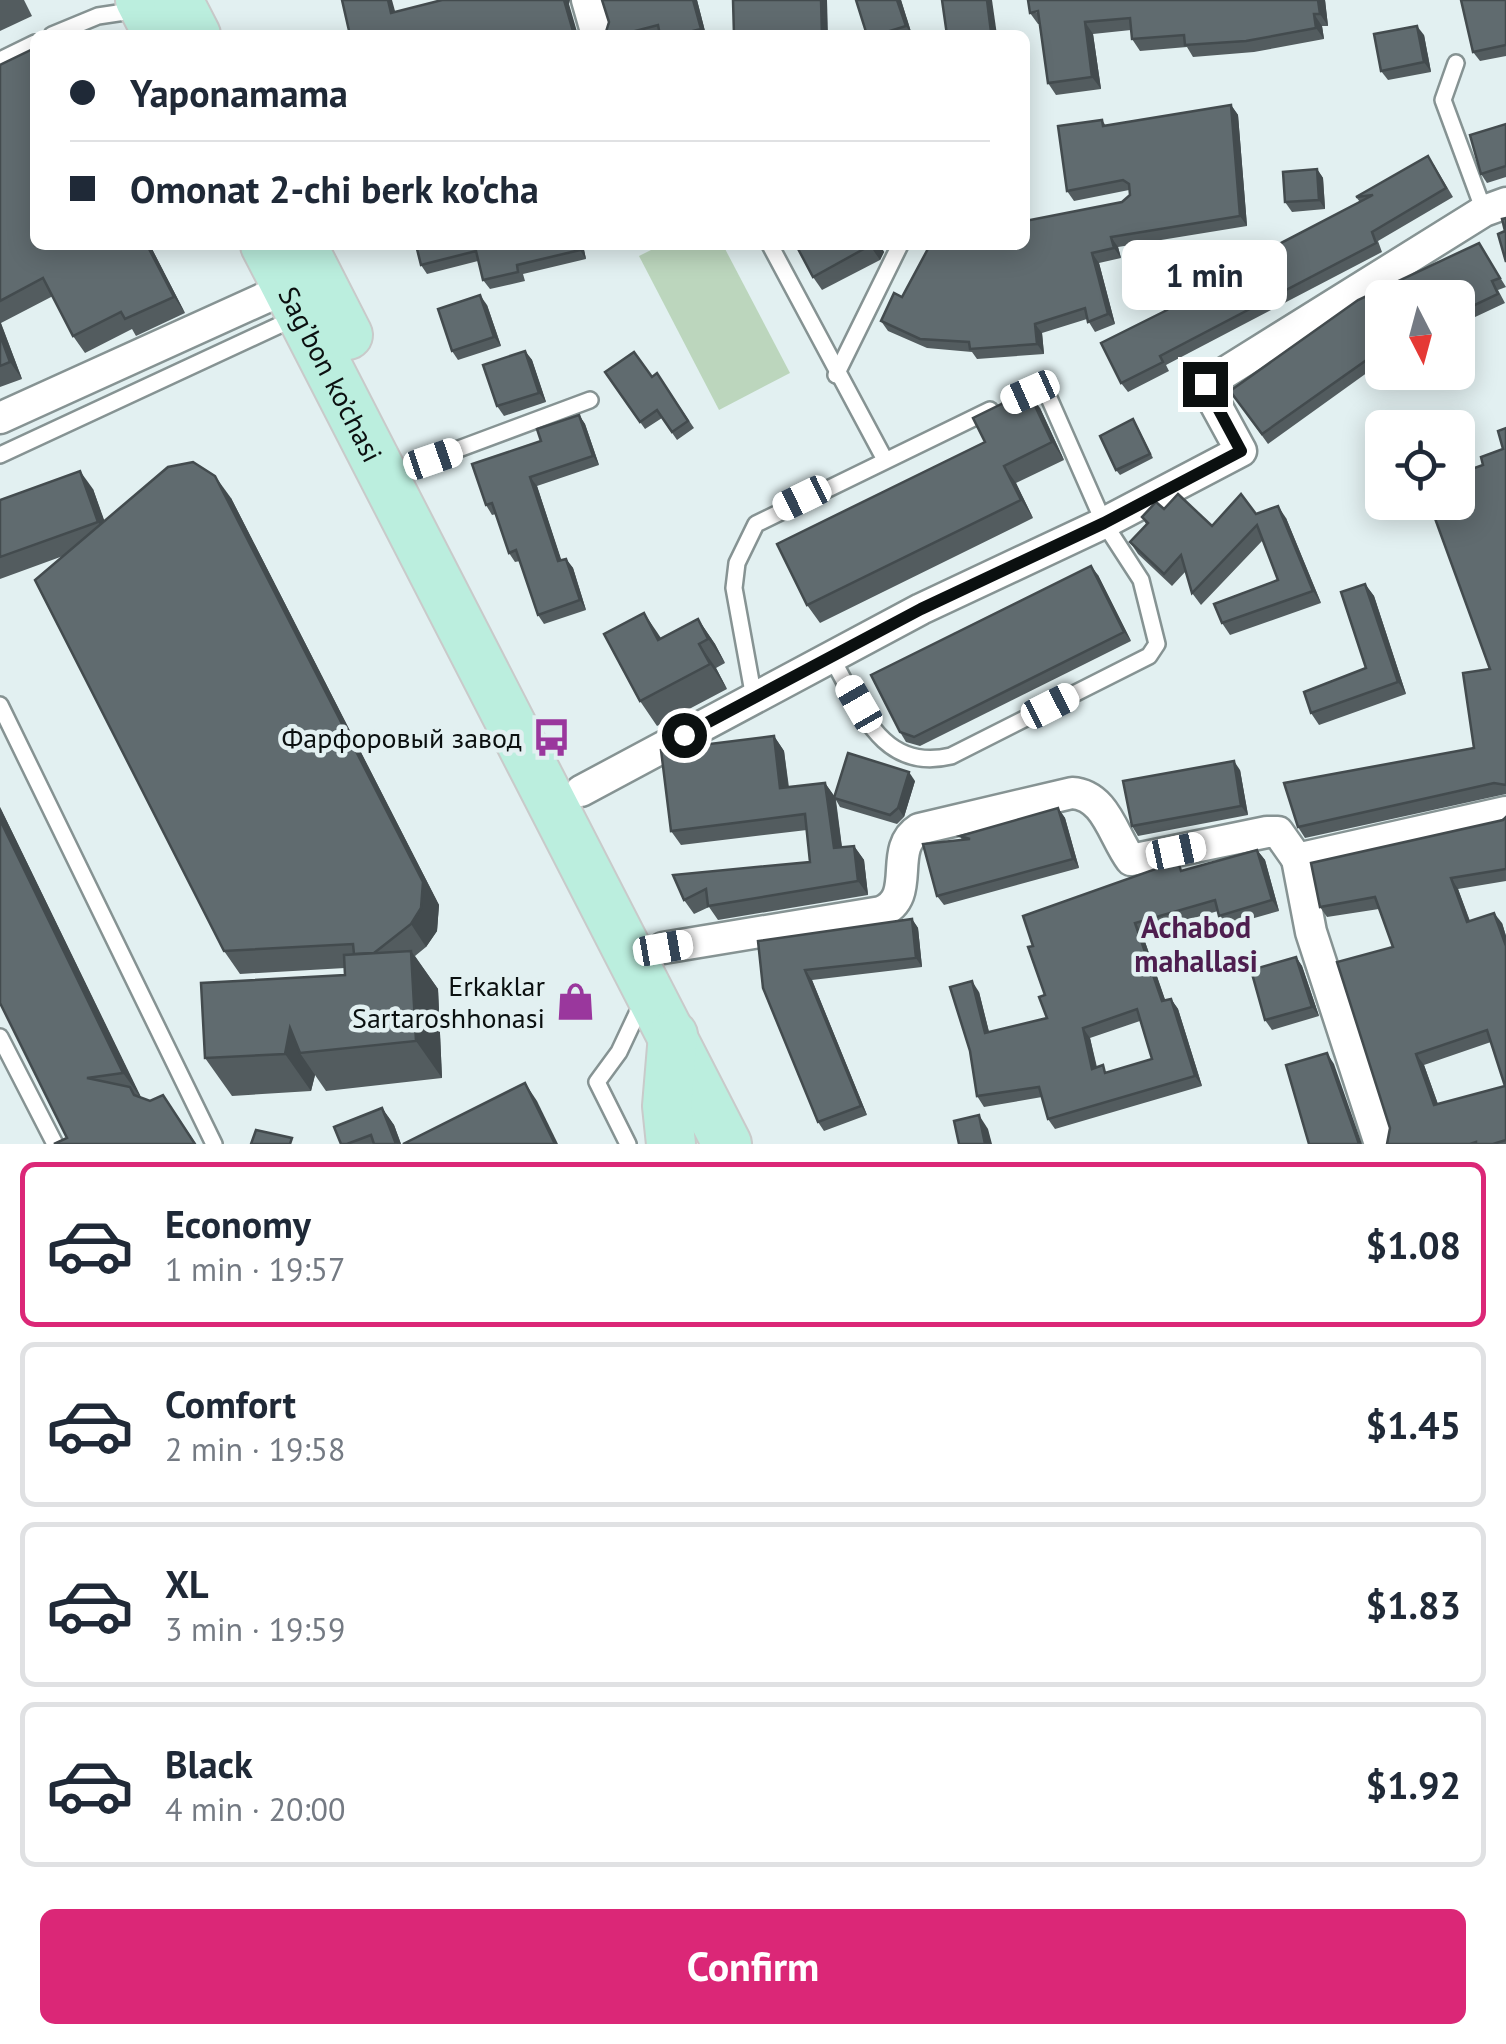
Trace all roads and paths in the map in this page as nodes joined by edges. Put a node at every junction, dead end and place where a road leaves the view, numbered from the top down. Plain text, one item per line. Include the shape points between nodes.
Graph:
1 (587, 0) edge
2 (158, 9) edge
3 (64, 30) edge
4 (189, 30) edge
5 (596, 30) edge
6 (30, 45) edge
7 (0, 60) edge
8 (1456, 63) dead end
9 (1495, 207) edge
10 (270, 250) edge
11 (773, 250) edge
12 (898, 250) edge
13 (302, 281) edge
14 (836, 375) junction
15 (590, 400) dead end
16 (0, 418) edge
17 (0, 455) edge
18 (884, 458) junction
19 (413, 466) junction
20 (1104, 523) junction
21 (831, 657) junction
22 (754, 698) junction
23 (0, 705) edge
24 (581, 791) junction
25 (1506, 812) edge
26 (1297, 860) junction
27 (656, 968) junction
28 (672, 1035) junction
29 (0, 1037) edge
30 (54, 1144) edge
31 (214, 1144) edge
32 (628, 1144) edge
33 (671, 1144) edge
34 (726, 1144) edge
35 (761, 1144) edge
36 (1380, 1144) edge

1 - 5 street
2 - 3 lane via 98,16
2 - 4 main road
6 - 7 lane
8 - 9 lane via 1443,100
9 - 20 street via 1205,384 1241,451
10 - 13 main road, Sag’bon ko’chasi
11 - 14 lane
12 - 14 lane
13 - 16 street
13 - 17 lane
13 - 19 main road, Sag’bon ko’chasi
13 - 27 main road, Sag’bon ko’chasi
14 - 18 lane
15 - 19 lane
18 - 20 lane via 1042,392
18 - 22 lane via 774,512 744,543 734,588
19 - 24 main road, Sag’bon ko’chasi
20 - 21 street
20 - 21 lane via 1141,580 1157,644 1149,656 950,756 926,762 897,753 875,732
21 - 22 street
22 - 24 street
23 - 31 lane
24 - 27 main road, Sag’bon ko’chasi
25 - 26 street
26 - 27 street via 1278,832 1131,860 1098,802 1072,793 919,829 903,846 900,897 893,908
26 - 36 street via 1310,932
27 - 28 main road, Sag’bon ko’chasi
27 - 32 lane via 597,1082
27 - 35 main road, Sag’bon ko’chasi
28 - 33 main road via 666,1106
28 - 34 main road, Sag’bon ko’chasi
29 - 30 lane

